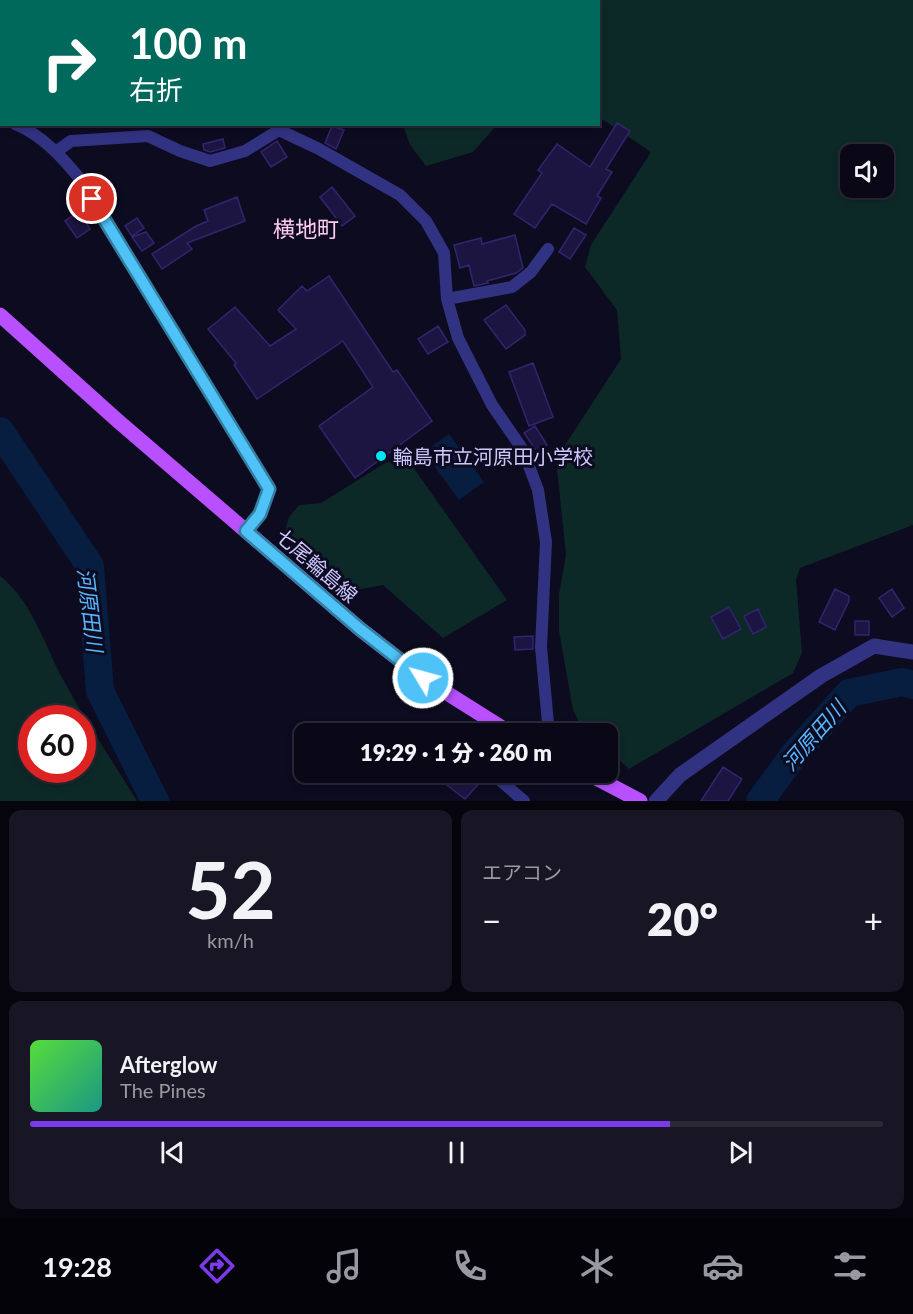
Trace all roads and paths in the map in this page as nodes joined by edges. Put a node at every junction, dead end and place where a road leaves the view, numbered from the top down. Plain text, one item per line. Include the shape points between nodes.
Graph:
1 (20, 126) edge
2 (57, 151) junction
3 (548, 249) dead end
4 (447, 299) junction
5 (0, 315) edge
6 (246, 531) junction
7 (913, 652) edge
8 (495, 723) edge
9 (548, 723) edge
10 (503, 783) edge
11 (606, 783) edge
12 (524, 801) edge
13 (640, 801) edge
14 (656, 801) edge

1 - 2 street
2 - 4 street via 71,141 148,136 210,161 245,151 279,130 368,175 400,195 426,221 444,253
2 - 6 street via 80,179 269,489 260,514
3 - 4 street via 531,272 512,287
4 - 9 street via 458,338 492,405 523,450 538,490 546,542 541,647
5 - 6 main road, 七尾輪島線
6 - 8 main road, 七尾輪島線 via 423,678
7 - 14 street via 874,646 821,676 680,775
10 - 12 street
11 - 13 main road

